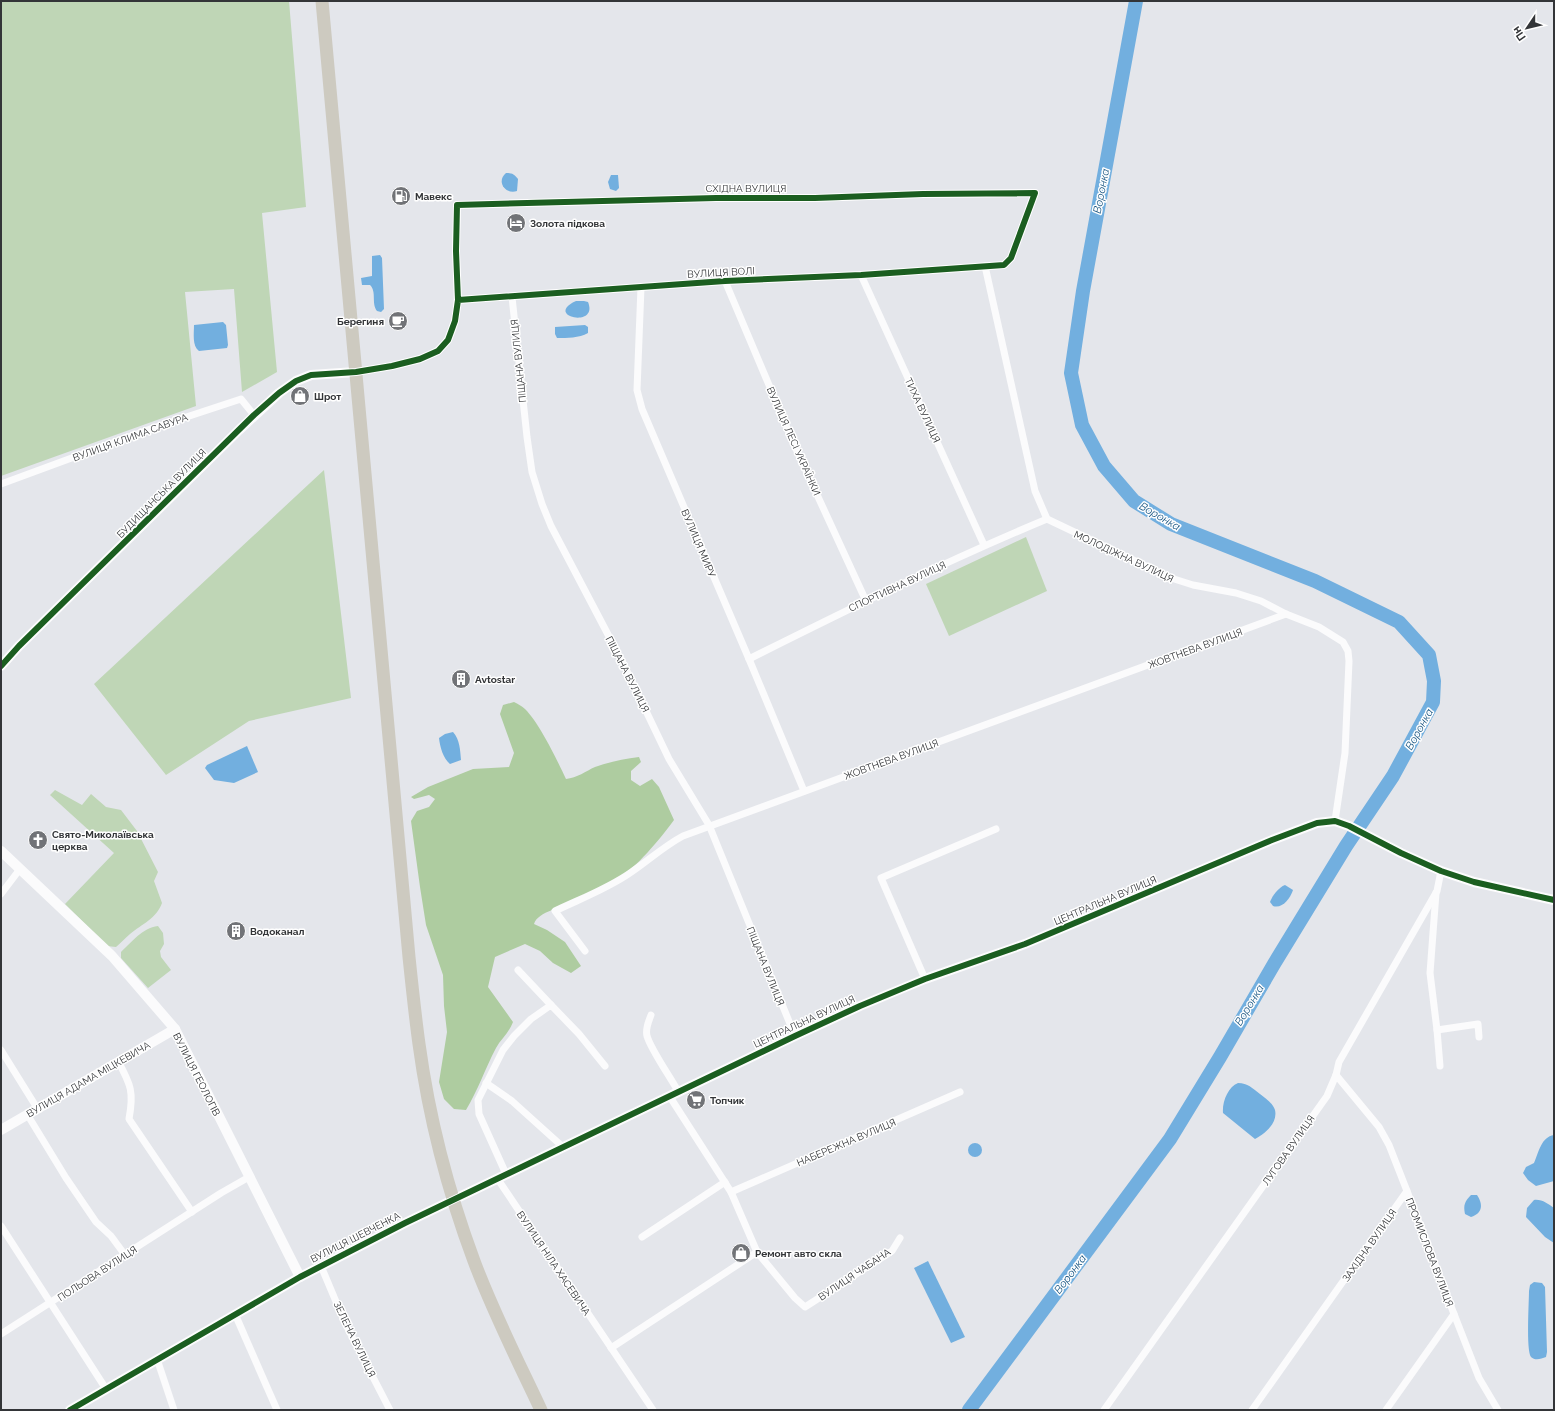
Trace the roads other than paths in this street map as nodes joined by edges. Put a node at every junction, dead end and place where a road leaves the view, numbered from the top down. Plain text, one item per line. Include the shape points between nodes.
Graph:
1 (322, 1) edge
2 (1035, 193) joint
3 (985, 266) junction
4 (861, 275) junction
5 (725, 281) junction
6 (641, 287) junction
7 (512, 297) junction
8 (458, 300) junction
9 (356, 372) junction
10 (254, 415) junction
11 (1, 484) edge
12 (1047, 519) junction
13 (984, 545) junction
14 (866, 601) junction
15 (1286, 614) junction
16 (749, 659) junction
17 (1, 666) edge
18 (804, 791) junction
19 (1335, 821) junction
20 (709, 826) junction
21 (996, 829) dead end
22 (1, 851) edge
23 (20, 869) junction
24 (1441, 872) junction
25 (1437, 891) junction
26 (1, 894) edge
27 (1554, 900) edge
28 (585, 951) dead end
29 (518, 970) dead end
30 (925, 979) junction
31 (551, 1005) junction
32 (651, 1015) dead end
33 (175, 1029) junction
34 (1438, 1030) junction
35 (795, 1036) junction
36 (1479, 1037) dead end
37 (1, 1050) edge
38 (118, 1061) junction
39 (605, 1066) dead end
40 (1440, 1066) dead end
41 (1336, 1075) junction
42 (486, 1083) junction
43 (960, 1092) dead end
44 (675, 1095) junction
45 (660, 1101) joint
46 (37, 1108) junction
47 (27, 1114) junction
48 (1, 1130) edge
49 (563, 1147) junction
50 (501, 1176) junction
51 (249, 1177) junction
52 (725, 1182) junction
53 (1407, 1191) junction
54 (731, 1192) junction
55 (454, 1200) junction
56 (192, 1212) junction
57 (1, 1227) edge
58 (642, 1237) dead end
59 (900, 1238) dead end
60 (757, 1252) junction
61 (124, 1255) junction
62 (321, 1266) junction
63 (300, 1277) junction
64 (51, 1303) junction
65 (235, 1314) junction
66 (1454, 1314) junction
67 (1, 1334) edge
68 (611, 1348) junction
69 (157, 1359) junction
70 (106, 1389) junction
71 (70, 1410) edge
72 (174, 1410) edge
73 (277, 1410) edge
74 (390, 1410) edge
75 (541, 1410) edge
76 (653, 1410) edge
77 (1104, 1410) edge
78 (1252, 1410) edge
79 (1386, 1410) edge
80 (1498, 1410) edge

1 - 9 highway
2 - 3 street, ВУЛИЦЯ ВОЛІ via 1011,258 1004,265
2 - 8 street, СХІДНА ВУЛИЦЯ via 716,198 457,206
3 - 4 street, ВУЛИЦЯ ВОЛІ
3 - 12 street via 1035,491
4 - 5 street, ВУЛИЦЯ ВОЛІ
4 - 13 street, ТИХА ВУЛИЦЯ
5 - 6 street, ВУЛИЦЯ ВОЛІ
5 - 14 street, ВУЛИЦЯ ЛЕСІ УКРАЇНКИ via 796,449
6 - 7 street, ВУЛИЦЯ ВОЛІ
6 - 16 street, ВУЛИЦЯ МИРУ via 637,390 642,409
7 - 8 street, ВУЛИЦЯ ВОЛІ
7 - 20 street, ПІЩАНА ВУЛИЦЯ via 532,472 542,504 669,759
8 - 9 street via 455,321 448,340 438,351 420,359
9 - 10 street, БУДИЩАНСЬКА ВУЛИЦЯ via 311,375 296,381
9 - 55 highway via 419,1044 436,1137
10 - 11 street, ВУЛИЦЯ КЛИМА САВУРА via 241,399 153,428
10 - 17 street, БУДИЩАНСЬКА ВУЛИЦЯ
12 - 13 street, СПОРТИВНА ВУЛИЦЯ
12 - 15 street, МОЛОДІЖНА ВУЛИЦЯ via 1171,578 1236,593 1261,601
13 - 14 street, СПОРТИВНА ВУЛИЦЯ
14 - 16 street, СПОРТИВНА ВУЛИЦЯ
15 - 18 street, ЖОВТНЕВА ВУЛИЦЯ
15 - 19 street, МОЛОДІЖНА ВУЛИЦЯ via 1336,636 1348,652 1345,753
16 - 18 street, ВУЛИЦЯ МИРУ
18 - 20 street, ЖОВТНЕВА ВУЛИЦЯ
19 - 24 street, ЦЕНТРАЛЬНА ВУЛИЦЯ
19 - 30 street, ЦЕНТРАЛЬНА ВУЛИЦЯ via 1317,823 1272,840 1025,944
20 - 28 street, ЖОВТНЕВА ВУЛИЦЯ via 673,842 613,884 554,911
20 - 35 street, ПІЩАНА ВУЛИЦЯ
21 - 30 street via 881,878
22 - 23 street, ВУЛИЦЯ ГЕОЛОГІВ
23 - 26 street
23 - 33 street, ВУЛИЦЯ ГЕОЛОГІВ via 112,956
24 - 25 street, ЛУГОВА ВУЛИЦЯ
24 - 27 street, ЦЕНТРАЛЬНА ВУЛИЦЯ
25 - 34 street via 1430,973
25 - 41 street, ЛУГОВА ВУЛИЦЯ via 1339,1062
29 - 31 street
30 - 35 street, ЦЕНТРАЛЬНА ВУЛИЦЯ
31 - 39 street
31 - 42 street, ВУЛИЦЯ НІЛА ХАСЕВИЧА via 531,1019 514,1036 503,1050
32 - 44 street via 647,1035
33 - 38 street, ВУЛИЦЯ АДАМА МІЦКЕВИЧА
33 - 51 street, ВУЛИЦЯ ГЕОЛОГІВ
34 - 36 street via 1478,1024
34 - 40 street
35 - 44 street, ЦЕНТРАЛЬНА ВУЛИЦЯ
37 - 46 street
38 - 46 street, ВУЛИЦЯ АДАМА МІЦКЕВИЧА
38 - 56 street via 128,1080 132,1100 129,1119
41 - 53 street via 1379,1127
41 - 77 street, ЛУГОВА ВУЛИЦЯ via 1327,1096
42 - 49 street via 512,1101
42 - 50 street, ВУЛИЦЯ НІЛА ХАСЕВИЧА via 478,1100 479,1114
43 - 54 street, НАБЕРЕЖНА ВУЛИЦЯ
44 - 45 street, ЦЕНТРАЛЬНА ВУЛИЦЯ
44 - 52 street
45 - 49 street, ВУЛИЦЯ ШЕВЧЕНКА
46 - 47 street, ВУЛИЦЯ АДАМА МІЦКЕВИЧА
47 - 48 street, ВУЛИЦЯ АДАМА МІЦКЕВИЧА
47 - 61 street via 96,1222 111,1236
49 - 50 street, ВУЛИЦЯ ШЕВЧЕНКА
50 - 55 street, ВУЛИЦЯ ШЕВЧЕНКА
50 - 68 street, ВУЛИЦЯ НІЛА ХАСЕВИЧА
51 - 56 street, ПОЛЬОВА ВУЛИЦЯ
51 - 63 street, ВУЛИЦЯ ГЕОЛОГІВ
52 - 54 street
52 - 58 street
53 - 66 street, ПРОМИСЛОВА ВУЛИЦЯ
53 - 78 street, ЗАХІДНА ВУЛИЦЯ
54 - 60 street
55 - 62 street, ВУЛИЦЯ ШЕВЧЕНКА
55 - 75 highway via 474,1261 497,1317
56 - 61 street, ПОЛЬОВА ВУЛИЦЯ
57 - 64 street
59 - 60 street, ВУЛИЦЯ ЧАБАНА via 892,1251 805,1307
60 - 68 street
61 - 64 street, ПОЛЬОВА ВУЛИЦЯ
62 - 63 street, ВУЛИЦЯ ШЕВЧЕНКА
62 - 74 street, ЗЕЛЕНА ВУЛИЦЯ via 346,1323
63 - 65 street, ВУЛИЦЯ ШЕВЧЕНКА
64 - 67 street, ПОЛЬОВА ВУЛИЦЯ
64 - 70 street
65 - 69 street, ВУЛИЦЯ ШЕВЧЕНКА
65 - 73 street
66 - 79 street, ПРОМИСЛОВА ВУЛИЦЯ
66 - 80 street via 1479,1378
68 - 76 street, ВУЛИЦЯ НІЛА ХАСЕВИЧА
69 - 70 street, ВУЛИЦЯ ШЕВЧЕНКА
69 - 72 street
70 - 71 street, ВУЛИЦЯ ШЕВЧЕНКА

